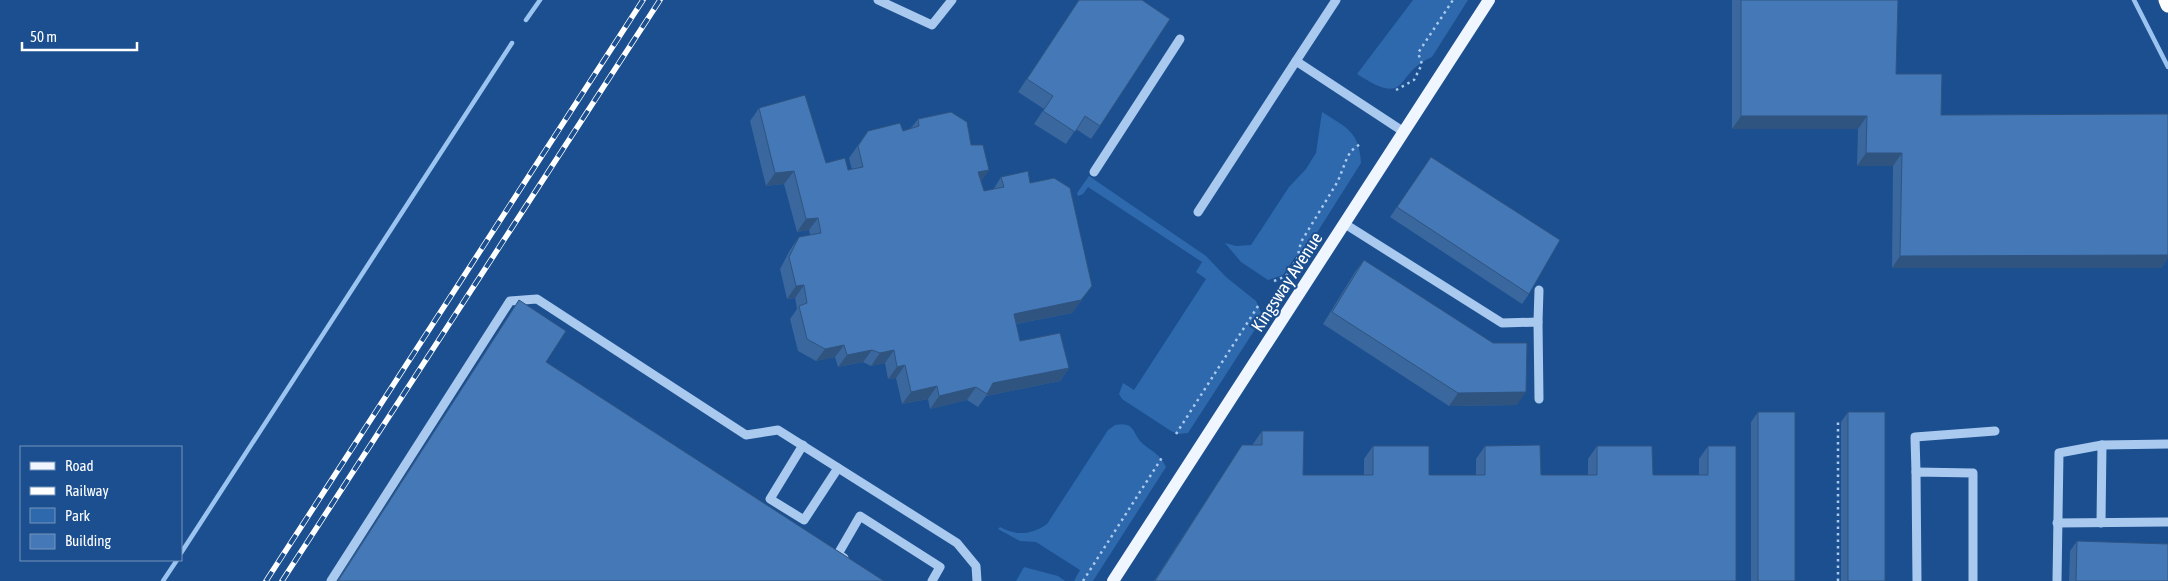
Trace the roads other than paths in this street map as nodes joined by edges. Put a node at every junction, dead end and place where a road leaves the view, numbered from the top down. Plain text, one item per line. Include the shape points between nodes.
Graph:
1 (878, 0) edge
2 (952, 0) edge
3 (1336, 0) edge
4 (1489, 0) edge
5 (2166, 0) edge
6 (2168, 5) edge
7 (1180, 39) dead end
8 (1296, 62) junction
9 (1404, 132) junction
10 (1094, 172) dead end
11 (1198, 212) dead end
12 (1345, 224) junction
13 (1539, 290) edge
14 (1538, 322) junction
15 (1539, 400) dead end
16 (1995, 431) dead end
17 (2168, 444) edge
18 (803, 445) junction
19 (2102, 445) junction
20 (838, 468) junction
21 (1916, 472) junction
22 (2168, 522) edge
23 (2057, 523) junction
24 (2101, 523) junction
25 (854, 565) edge
26 (331, 581) edge
27 (932, 581) edge
28 (977, 581) edge
29 (1113, 581) edge
30 (1916, 581) edge
31 (1973, 581) edge
32 (2057, 581) edge

1 - 2 lane via 932,25
3 - 8 lane
4 - 9 main road, Kingsway Avenue
5 - 6 highway
7 - 10 lane
8 - 9 lane
8 - 11 lane
9 - 12 main road, Kingsway Avenue
12 - 14 lane via 1502,323
12 - 29 main road, Kingsway Avenue
13 - 14 lane
14 - 15 lane
16 - 21 lane via 1915,437
17 - 19 lane
18 - 20 lane
18 - 20 lane via 770,499 804,520
18 - 26 lane via 778,430 746,435 537,299 510,301
19 - 23 lane via 2059,453
19 - 24 lane
20 - 28 lane via 957,543 976,566
21 - 30 lane
21 - 31 lane via 1973,473
22 - 24 lane
23 - 24 lane
23 - 32 lane
25 - 27 lane via 838,554 860,516 940,567

